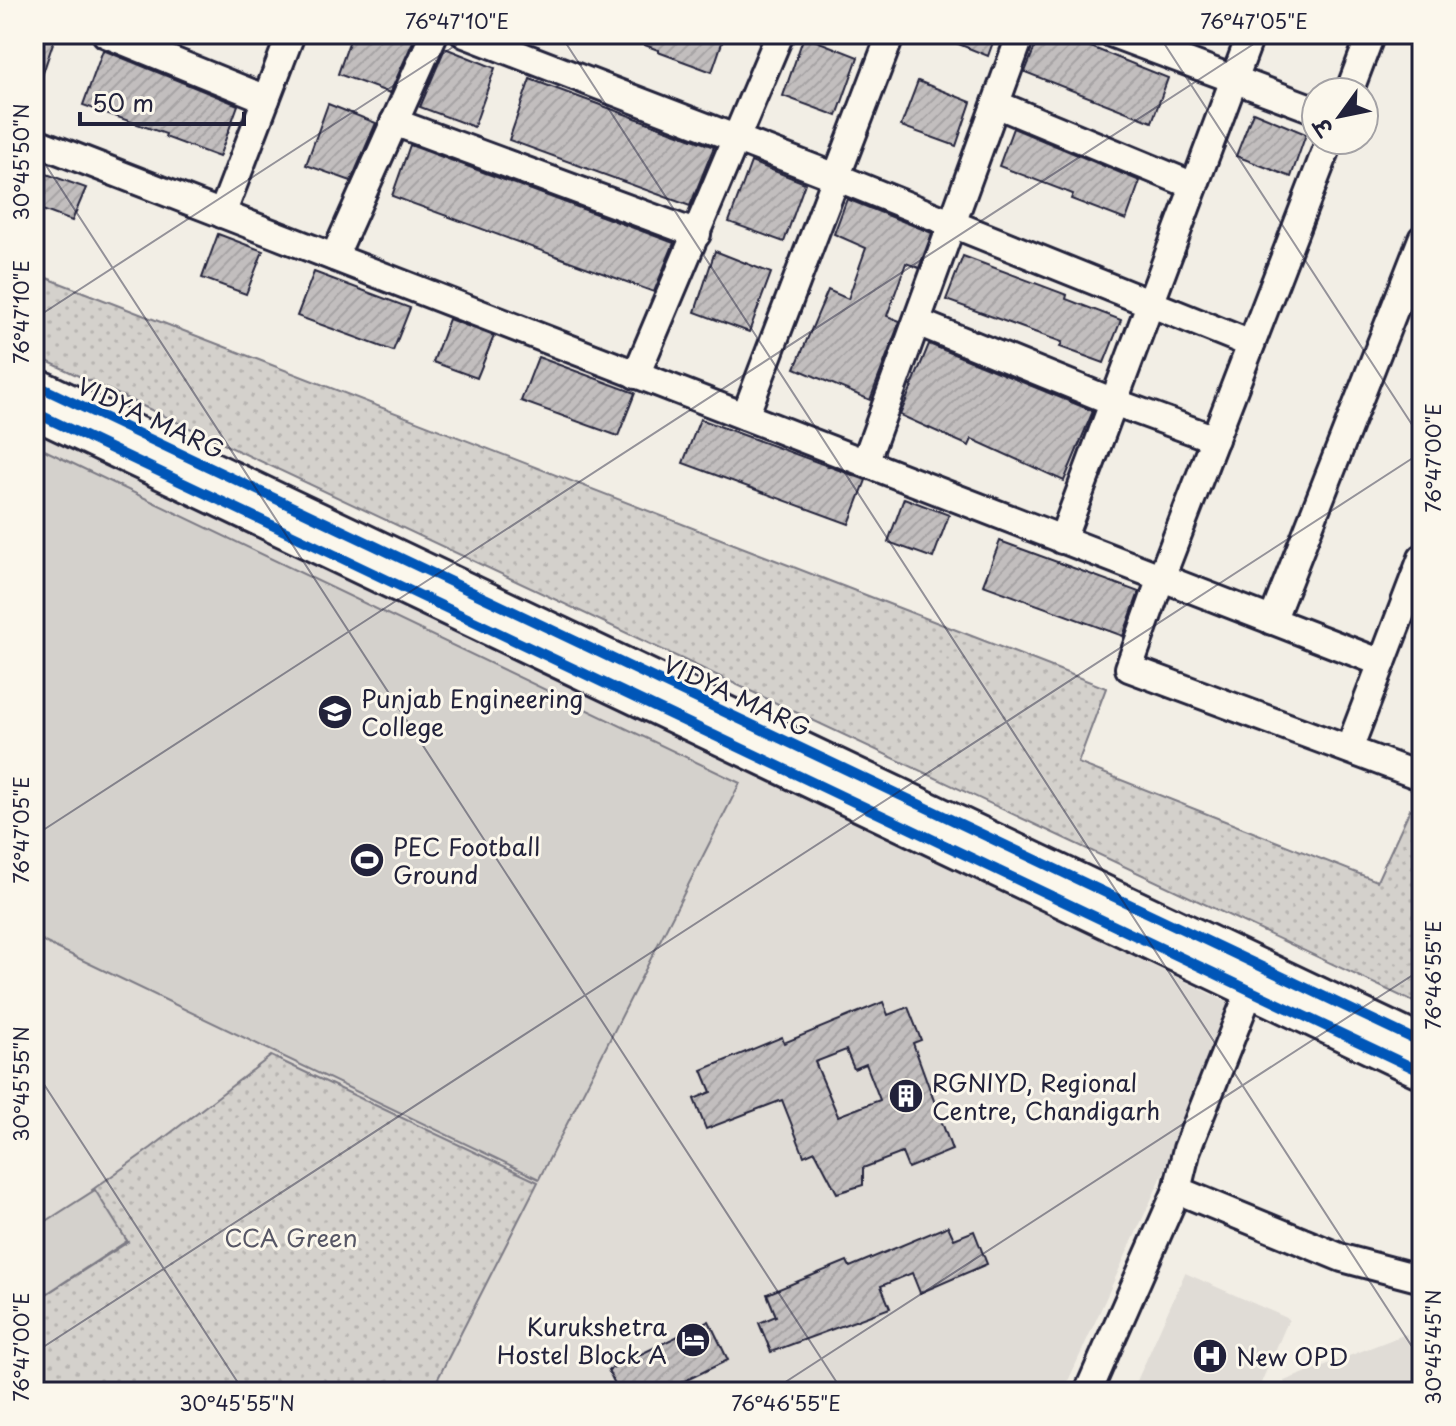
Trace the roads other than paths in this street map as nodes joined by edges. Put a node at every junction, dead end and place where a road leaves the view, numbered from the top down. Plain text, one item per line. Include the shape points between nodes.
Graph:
1 (106, 34) edge
2 (291, 34) edge
3 (434, 34) edge
4 (465, 34) edge
5 (780, 34) edge
6 (891, 34) edge
7 (1021, 34) edge
8 (1113, 34) edge
9 (1251, 34) edge
10 (1371, 34) edge
11 (1355, 76) edge
12 (1234, 79) junction
13 (266, 99) junction
14 (996, 104) junction
15 (1300, 104) edge
16 (394, 122) junction
17 (737, 139) junction
18 (34, 141) edge
19 (1324, 156) edge
20 (836, 177) junction
21 (1194, 186) junction
22 (222, 214) junction
23 (952, 224) junction
24 (697, 234) junction
25 (1422, 239) edge
26 (334, 257) junction
27 (1151, 304) junction
28 (917, 322) junction
29 (1251, 344) junction
30 (636, 375) junction
31 (34, 384) edge
32 (1114, 402) junction
33 (34, 412) edge
34 (745, 416) junction
35 (1215, 439) junction
36 (865, 463) junction
37 (1062, 540) junction
38 (1422, 558) edge
39 (1161, 578) junction
40 (1272, 621) junction
41 (1382, 663) junction
42 (1349, 749) junction
43 (1417, 775) dead end
44 (1250, 990) junction
45 (1422, 1043) edge
46 (1422, 1072) edge
47 (1177, 1190) junction
48 (1422, 1279) edge
49 (1088, 1392) edge

1 - 13 street
2 - 13 street
3 - 16 street
4 - 17 street
5 - 17 street
6 - 20 street
7 - 14 street
8 - 12 street
9 - 12 street
10 - 11 street
12 - 15 street
12 - 21 street
13 - 22 street
14 - 21 street
14 - 23 street
16 - 24 street
16 - 26 street
17 - 20 street
17 - 24 street
18 - 22 street
19 - 29 street
20 - 23 street
20 - 34 street
21 - 27 street
22 - 26 street
23 - 27 street
23 - 28 street
24 - 30 street
25 - 40 street
26 - 30 street
27 - 29 street
27 - 32 street
28 - 32 street
28 - 36 street
29 - 35 street
30 - 34 street
31 - 45 main road, VIDYA MARG
32 - 35 street
32 - 37 street
33 - 44 main road, VIDYA MARG
34 - 36 street
35 - 39 street
36 - 37 street
37 - 39 street
38 - 41 street
39 - 40 street
39 - 42 street via 1129,668
40 - 41 street
41 - 42 street
42 - 43 street
44 - 46 main road, VIDYA MARG
44 - 47 street via 1187,1149
47 - 48 street via 1342,1258
47 - 49 street

